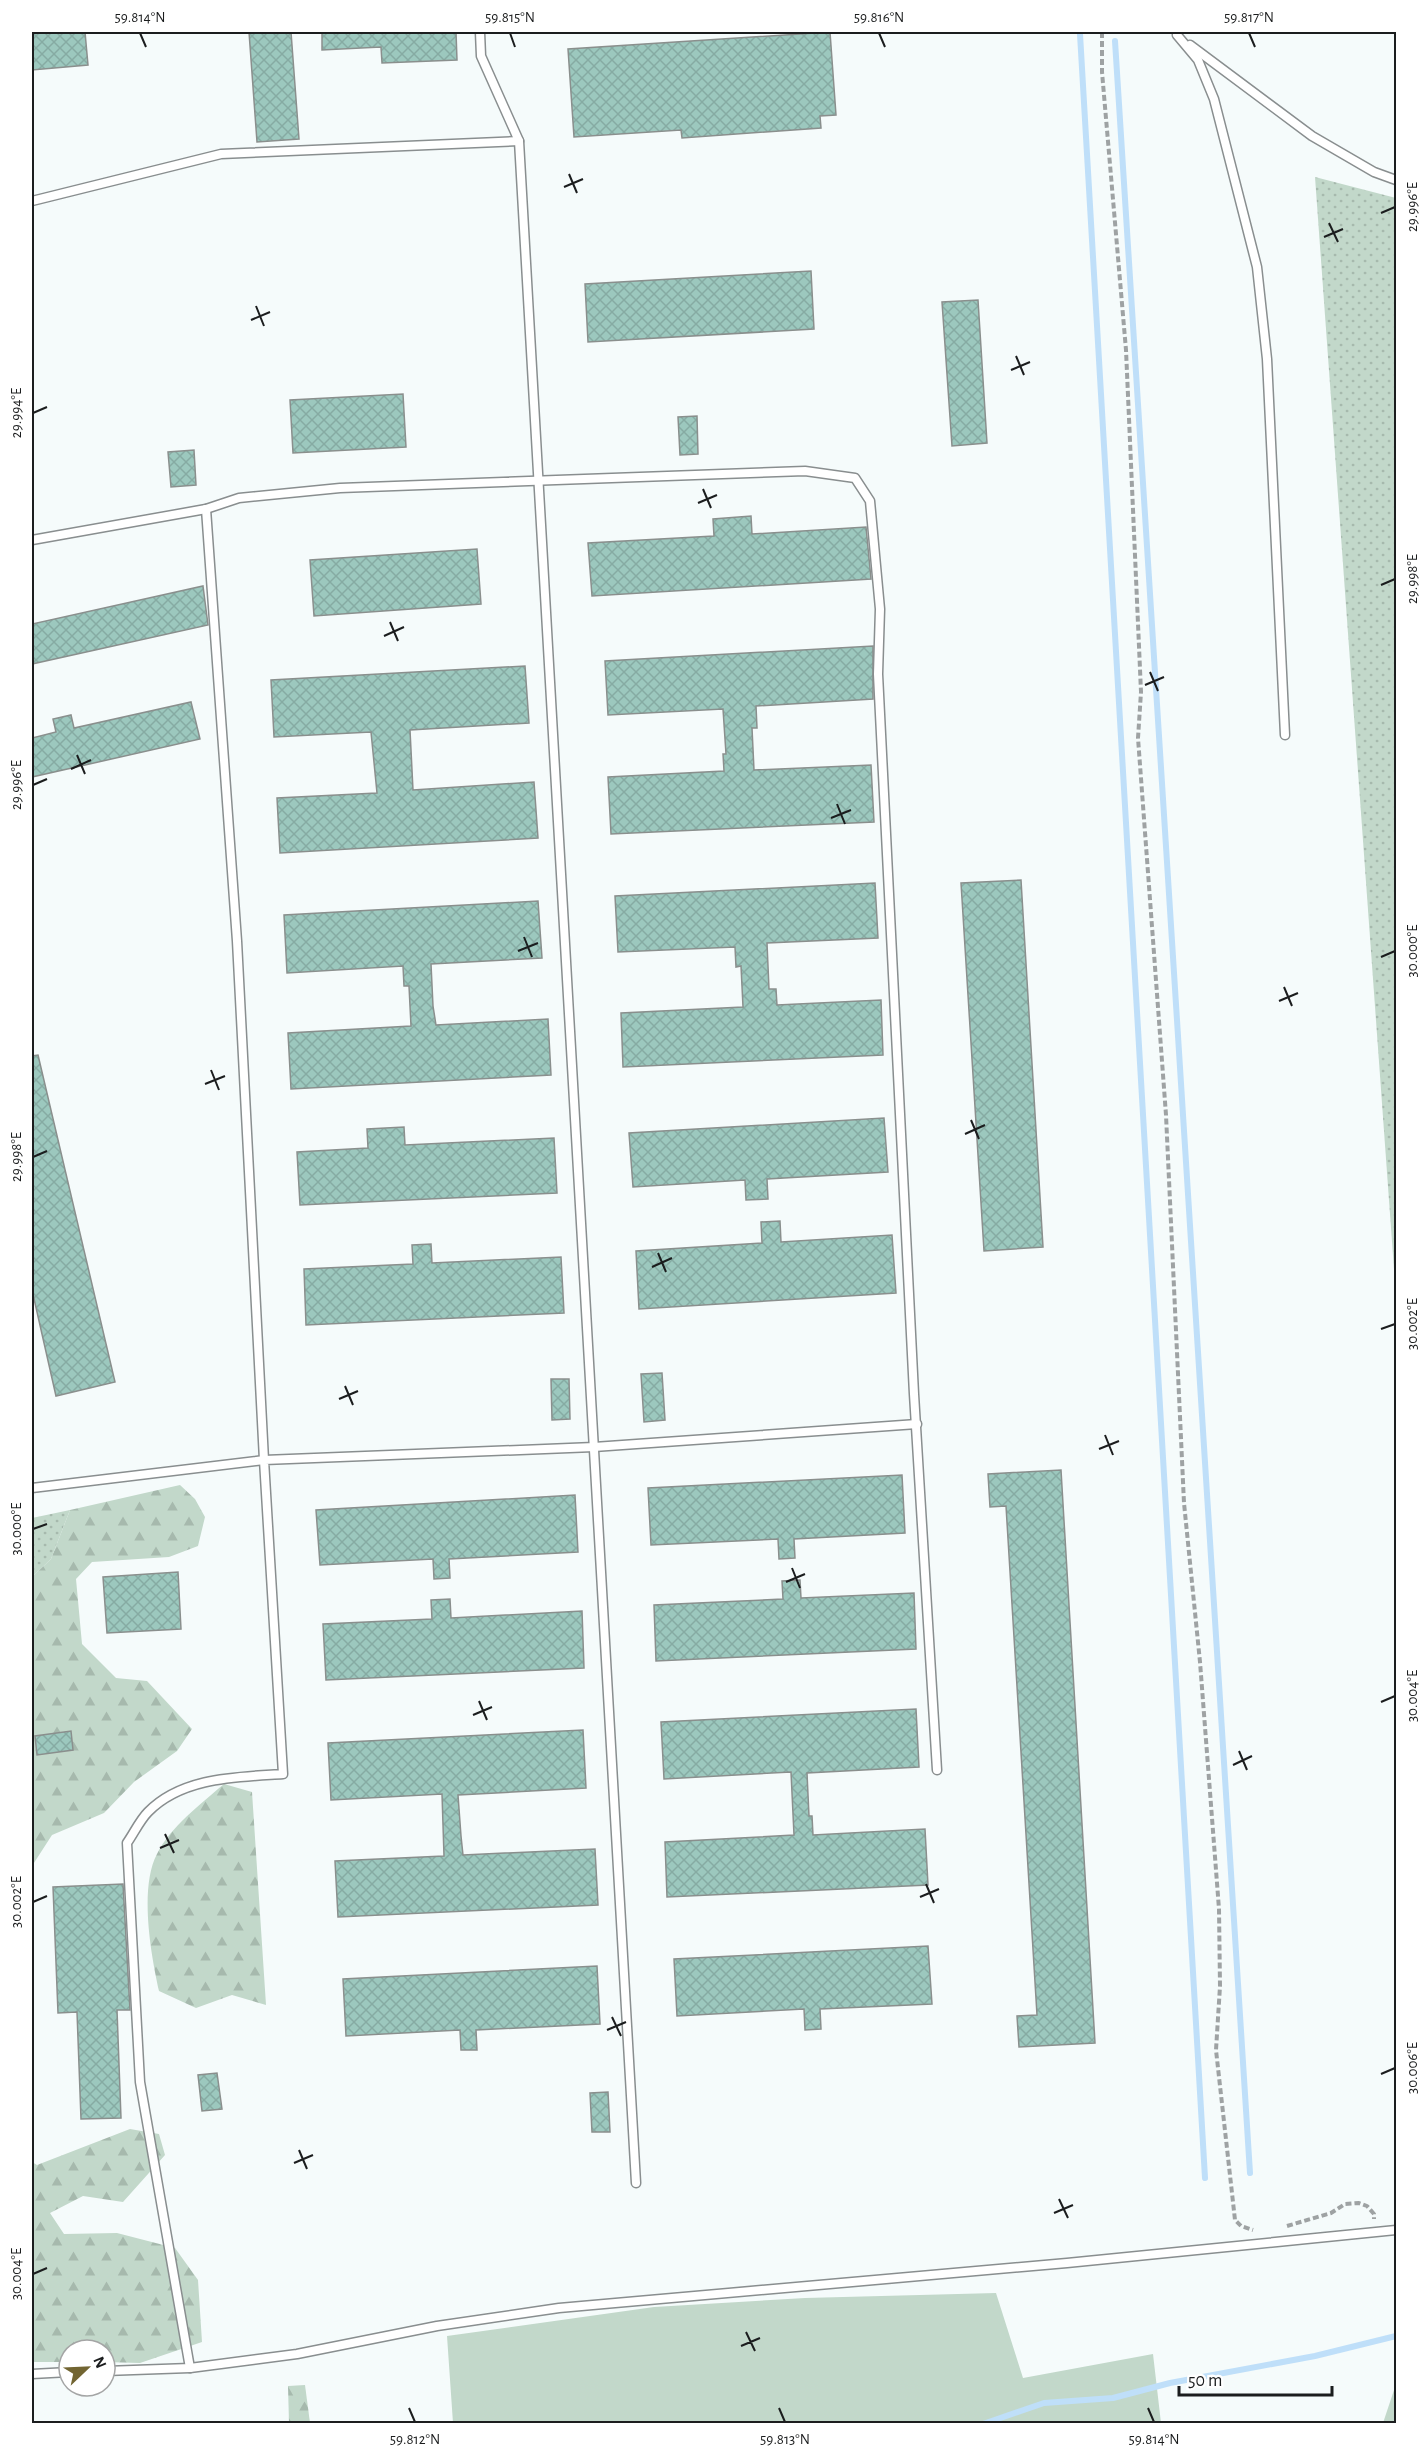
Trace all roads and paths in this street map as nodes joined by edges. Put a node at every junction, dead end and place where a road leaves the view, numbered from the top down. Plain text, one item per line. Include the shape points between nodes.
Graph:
1 (480, 32) edge
2 (1102, 32) edge
3 (1173, 33) edge
4 (519, 141) junction
5 (1396, 180) edge
6 (32, 201) edge
7 (538, 482) junction
8 (206, 509) junction
9 (32, 540) edge
10 (1285, 735) dead end
11 (917, 1424) junction
12 (594, 1447) junction
13 (264, 1460) junction
14 (32, 1488) edge
15 (937, 1770) dead end
16 (636, 2183) dead end
17 (1283, 2227) dead end
18 (1264, 2230) dead end
19 (1396, 2230) edge
20 (1366, 2232) junction
21 (190, 2368) junction
22 (117, 2371) edge
23 (57, 2373) edge
24 (32, 2374) edge

1 - 4 lane via 481,56
2 - 18 path via 1102,72 1126,350 1141,692 1138,738 1166,1116 1184,1503 1219,1909 1216,2050 1234,2220 1241,2226
3 - 5 lane via 1312,136 1374,172
3 - 10 lane via 1198,60 1214,99 1257,267 1267,359
4 - 6 lane via 220,154
4 - 7 lane
7 - 8 lane via 340,488 239,498
7 - 11 lane via 805,471 855,478 870,501 880,609 878,674
7 - 12 lane
8 - 9 lane
8 - 13 lane via 237,941
11 - 12 lane
11 - 15 lane
12 - 13 lane
12 - 16 lane
13 - 14 lane
13 - 21 lane via 283,1774 209,1781 173,1793 147,1812 128,1843 140,2082
17 - 20 path via 1331,2213 1345,2204 1359,2203 1374,2214
19 - 20 lane
20 - 21 lane via 559,2308 437,2326 297,2354
21 - 22 lane
23 - 24 lane

